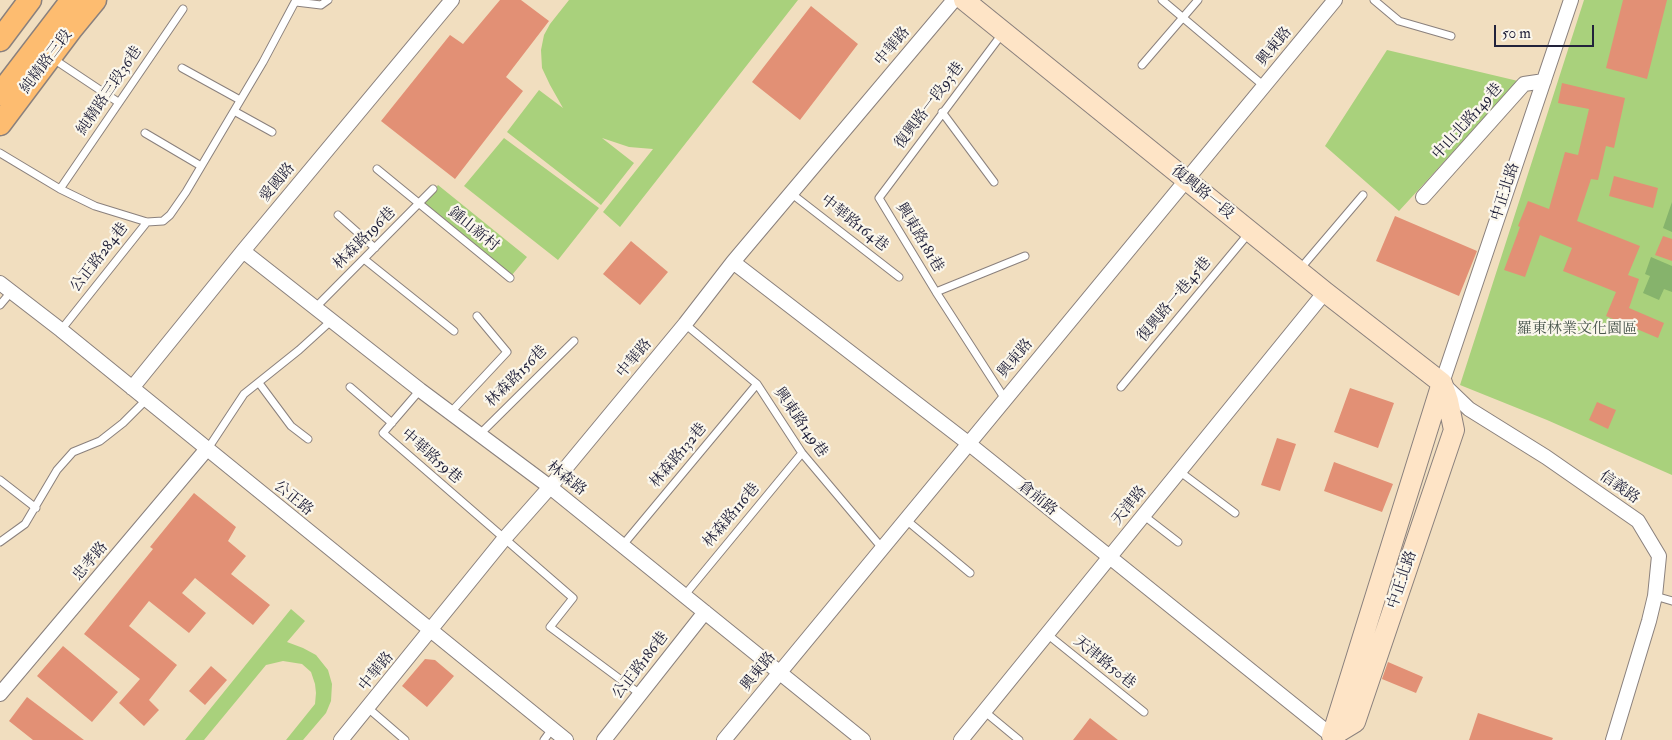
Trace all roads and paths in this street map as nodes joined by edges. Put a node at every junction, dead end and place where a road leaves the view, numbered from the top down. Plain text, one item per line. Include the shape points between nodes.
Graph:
1 (30, 0) edge
2 (55, 0) edge
3 (72, 0) edge
4 (95, 0) edge
5 (328, 0) edge
6 (452, 0) edge
7 (954, 0) edge
8 (964, 0) edge
9 (1162, 0) edge
10 (1198, 0) edge
11 (1335, 0) edge
12 (1374, 0) edge
13 (1571, 0) edge
14 (296, 1) edge
15 (183, 9) dead end
16 (1183, 17) junction
17 (1004, 31) junction
18 (1451, 36) dead end
19 (0, 40) edge
20 (50, 57) junction
21 (1142, 65) dead end
22 (182, 68) dead end
23 (0, 72) edge
24 (1544, 81) junction
25 (1264, 86) junction
26 (0, 94) edge
27 (240, 100) junction
28 (118, 102) junction
29 (234, 110) junction
30 (942, 112) junction
31 (0, 124) edge
32 (272, 132) dead end
33 (145, 133) dead end
34 (0, 153) edge
35 (201, 166) junction
36 (377, 169) dead end
37 (1186, 179) junction
38 (994, 182) dead end
39 (60, 188) junction
40 (433, 189) dead end
41 (792, 194) junction
42 (1363, 195) dead end
43 (1423, 197) dead end
44 (879, 198) joint
45 (418, 204) junction
46 (338, 216) dead end
47 (146, 222) junction
48 (1250, 232) junction
49 (375, 248) junction
50 (243, 251) junction
51 (1025, 256) dead end
52 (364, 259) junction
53 (733, 262) junction
54 (1298, 271) junction
55 (899, 277) dead end
56 (510, 278) dead end
57 (5, 287) edge
58 (936, 292) junction
59 (1325, 292) junction
60 (0, 305) edge
61 (315, 308) junction
62 (477, 316) dead end
63 (332, 320) junction
64 (685, 324) junction
65 (61, 330) junction
66 (454, 331) dead end
67 (574, 341) dead end
68 (259, 383) junction
69 (1442, 383) junction
70 (757, 384) junction
71 (350, 387) dead end
72 (1121, 387) dead end
73 (132, 388) junction
74 (420, 390) junction
75 (1005, 399) junction
76 (146, 400) junction
77 (452, 412) junction
78 (392, 423) junction
79 (480, 434) junction
80 (308, 439) dead end
81 (968, 443) junction
82 (206, 450) junction
83 (802, 453) junction
84 (1178, 471) junction
85 (0, 480) edge
86 (550, 487) junction
87 (36, 508) junction
88 (1234, 513) dead end
89 (1143, 515) junction
90 (906, 520) junction
91 (504, 539) junction
92 (0, 542) edge
93 (1178, 542) dead end
94 (622, 546) junction
95 (882, 548) junction
96 (1110, 557) junction
97 (970, 573) dead end
98 (683, 596) junction
99 (1654, 596) junction
100 (1672, 601) edge
101 (704, 612) junction
102 (431, 631) junction
103 (1047, 634) junction
104 (780, 672) junction
105 (0, 694) edge
106 (640, 694) junction
107 (368, 708) junction
108 (984, 711) junction
109 (1144, 712) dead end
110 (548, 735) edge
111 (726, 739) edge
112 (1333, 739) edge
113 (341, 740) edge
114 (405, 740) edge
115 (566, 740) edge
116 (604, 740) edge
117 (863, 740) edge
118 (961, 740) edge
119 (1019, 740) edge
120 (1613, 740) edge

1 - 19 main road
2 - 23 main road, 純精路三段
3 - 26 main road, 純精路三段
4 - 20 main road, 純精路三段
5 - 14 lane via 321,6
6 - 50 street, 愛國路
7 - 41 street, 中華路
8 - 17 main road, 復興路一段
9 - 16 lane
10 - 16 lane
11 - 25 street, 興東路
12 - 18 lane via 1399,21
13 - 24 street, 中正北路
14 - 27 lane, 公正路284巷
15 - 28 lane, 純精路三段36巷
16 - 21 lane
16 - 25 lane
17 - 30 lane, 復興路一段93巷
17 - 37 main road, 復興路一段
20 - 28 lane
20 - 31 main road, 純精路三段
22 - 27 lane
24 - 43 street, 中山北路149巷 via 1524,84
24 - 69 street, 中正北路
25 - 37 street, 興東路
27 - 29 lane, 公正路284巷
28 - 39 lane, 純精路三段36巷
29 - 32 lane
29 - 35 lane, 公正路284巷
30 - 38 lane
30 - 44 lane, 復興路一段93巷
33 - 35 lane
34 - 39 lane
35 - 47 lane, 公正路284巷 via 170,215 163,220
36 - 45 lane, 鍾山新村
37 - 48 main road, 復興路一段
37 - 75 street, 興東路
39 - 47 lane via 95,206
40 - 45 lane, 林森路196巷
41 - 53 street, 中華路
41 - 55 lane, 中華路164巷
42 - 54 lane
44 - 58 lane, 興東路181巷
45 - 49 lane, 林森路196巷
45 - 56 lane, 鍾山新村
46 - 49 lane
47 - 65 lane, 公正路284巷
48 - 54 main road, 復興路一段
48 - 72 lane, 復興路一巷45巷
49 - 52 lane, 林森路196巷
50 - 61 street, 林森路
50 - 73 street, 愛國路
51 - 58 lane, 興東路181巷
52 - 61 lane, 林森路196巷
52 - 66 lane
53 - 64 street, 中華路
53 - 81 street, 倉前路
54 - 59 main road, 復興路一段
57 - 60 lane
57 - 65 street, 公正路
58 - 75 lane, 興東路181巷
59 - 69 main road, 復興路一段
59 - 84 street, 天津路
61 - 63 street, 林森路
62 - 77 lane via 507,352
63 - 68 lane
63 - 74 street, 林森路
64 - 70 lane, 興東路149巷
64 - 86 street, 中華路
65 - 73 street, 公正路
67 - 79 lane, 林森路156巷
68 - 80 lane via 290,426
68 - 82 lane via 244,394
69 - 99 street, 信義路 via 1469,409 1546,457 1638,521 1659,556
69 - 112 main road, 中正北路
70 - 83 lane, 興東路149巷
70 - 94 lane, 林森路132巷
71 - 78 lane
73 - 76 street, 公正路
74 - 77 street, 林森路
74 - 78 lane, 中華路59巷
75 - 81 street, 興東路
76 - 82 street, 公正路
76 - 87 lane via 100,441 73,452 57,470
77 - 79 street, 林森路
78 - 91 lane, 中華路59巷 via 383,433
79 - 86 street, 林森路
81 - 90 street, 興東路
81 - 96 street, 倉前路
82 - 102 street, 公正路
82 - 105 street, 忠孝路
83 - 95 lane, 興東路149巷
83 - 98 lane, 林森路116巷
84 - 88 lane
84 - 89 street, 天津路
85 - 87 lane
86 - 91 street, 中華路
86 - 94 street, 林森路
87 - 92 lane via 25,524
89 - 93 lane
89 - 96 street, 天津路
90 - 95 street, 興東路
90 - 97 lane
91 - 102 street, 中華路
91 - 106 lane via 573,598 550,627
94 - 98 street, 林森路
95 - 104 street, 興東路
96 - 103 street, 天津路
96 - 112 street, 倉前路
98 - 101 street, 林森路
99 - 100 lane
99 - 120 street, 信義路
101 - 104 street, 林森路
101 - 106 street, 公正路186巷
102 - 107 street, 中華路
102 - 110 street, 公正路
103 - 108 street, 天津路
103 - 109 lane, 天津路50巷
104 - 111 street, 興東路
104 - 117 street, 林森路
106 - 116 street, 公正路186巷
107 - 113 street, 中華路
107 - 114 lane
108 - 118 street, 天津路
108 - 119 lane
110 - 115 street, 公正路

